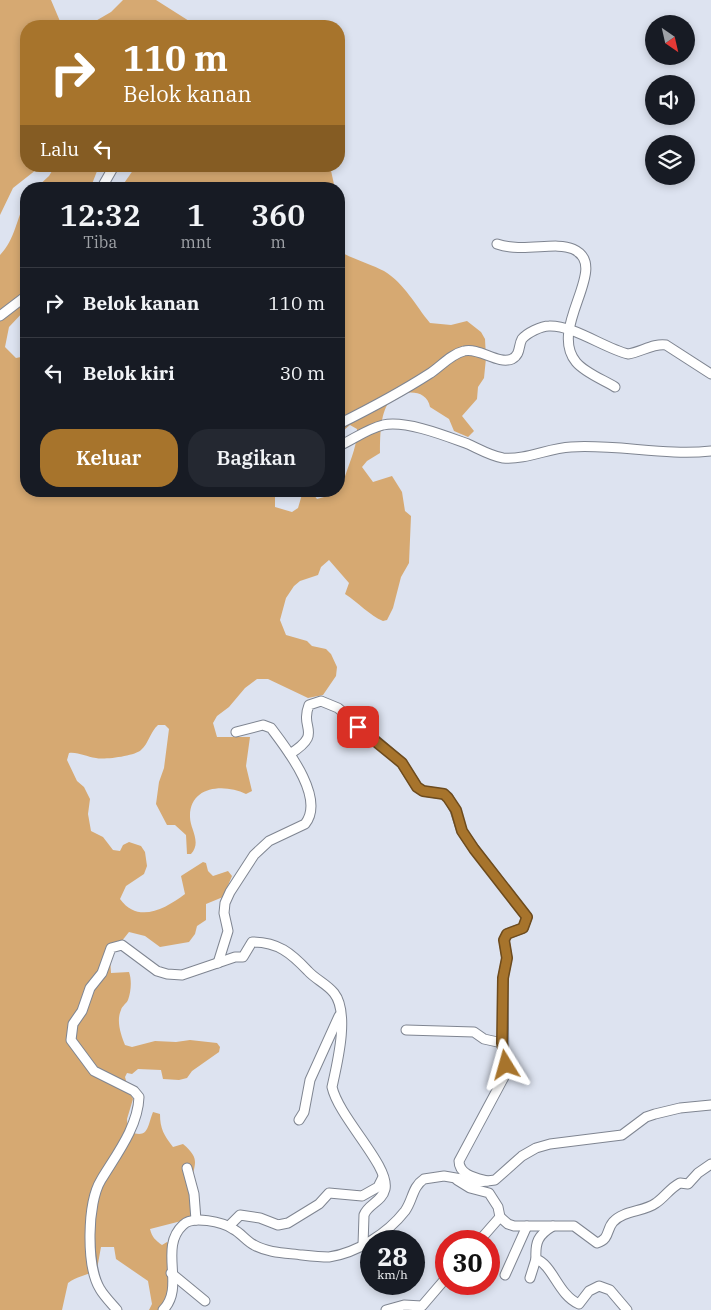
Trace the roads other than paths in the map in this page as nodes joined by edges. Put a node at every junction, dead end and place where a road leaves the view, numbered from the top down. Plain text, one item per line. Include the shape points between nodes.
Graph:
1 (497, 244) dead end
2 (20, 301) edge
3 (0, 316) edge
4 (568, 330) junction
5 (711, 374) edge
6 (615, 387) dead end
7 (345, 421) edge
8 (345, 443) edge
9 (711, 451) edge
10 (236, 732) dead end
11 (290, 754) junction
12 (218, 963) junction
13 (341, 1011) junction
14 (406, 1030) dead end
15 (502, 1043) junction
16 (711, 1106) edge
17 (299, 1120) dead end
18 (711, 1164) edge
19 (187, 1168) dead end
20 (384, 1174) junction
21 (452, 1177) junction
22 (487, 1181) junction
23 (500, 1217) junction
24 (196, 1220) junction
25 (556, 1225) junction
26 (229, 1226) junction
27 (527, 1226) junction
28 (364, 1230) edge
29 (385, 1230) edge
30 (489, 1230) edge
31 (360, 1246) edge
32 (536, 1259) junction
33 (171, 1273) junction
34 (506, 1275) dead end
35 (530, 1278) dead end
36 (435, 1291) edge
37 (205, 1301) dead end
38 (117, 1310) edge
39 (163, 1310) edge
40 (386, 1310) edge
41 (627, 1310) edge

1 - 4 street via 517,250 564,247 581,255 587,271 586,281
2 - 3 street
4 - 5 street via 628,354 666,345
4 - 6 street via 569,347 576,362
4 - 7 street via 541,327 522,339 519,352 509,360 473,350 459,353
8 - 9 street via 369,429 392,424 452,438 501,458 518,458 570,447 685,454
10 - 11 street via 269,726
11 - 12 street via 308,786 309,817 302,826 269,841 254,855 230,892 224,913 228,931
11 - 15 street via 307,741 307,707 321,701 338,708 388,750 402,763 417,787 448,798 456,810 462,831 527,917 523,928 507,934 504,940 507,958 503,978
12 - 13 street via 243,957 252,942 275,945 292,954 335,994
12 - 38 street via 182,975 166,974 122,945 111,948 102,973 90,988 82,1011 73,1024 71,1040 94,1071 134,1091 139,1097 130,1134 99,1183 89,1215 96,1280
13 - 17 street via 310,1080 304,1112
13 - 20 street via 332,1087 334,1095 342,1113
14 - 15 street via 474,1032 484,1039
15 - 22 street via 506,1065 504,1078 459,1161 463,1172
16 - 22 street via 655,1114 622,1135 536,1148 495,1180
18 - 25 street via 692,1182 680,1183 657,1203 614,1221 602,1242 594,1242 574,1226
19 - 24 street
20 - 26 street via 381,1184 367,1194 360,1197 329,1193 320,1204 288,1223 278,1225 240,1215
20 - 28 street via 383,1194 364,1215
21 - 22 street
21 - 23 street via 470,1188 489,1193
21 - 29 street via 432,1177 418,1182 406,1210
23 - 27 street via 511,1226
23 - 30 street
24 - 26 street
24 - 33 street via 181,1226 174,1239
25 - 27 street
25 - 32 street via 539,1236
26 - 31 street via 254,1245 282,1252 329,1256
27 - 34 street
32 - 35 street
32 - 41 street via 546,1266 561,1289 577,1304 599,1286 610,1290
33 - 37 street
33 - 39 street via 172,1296
36 - 40 street via 422,1306

